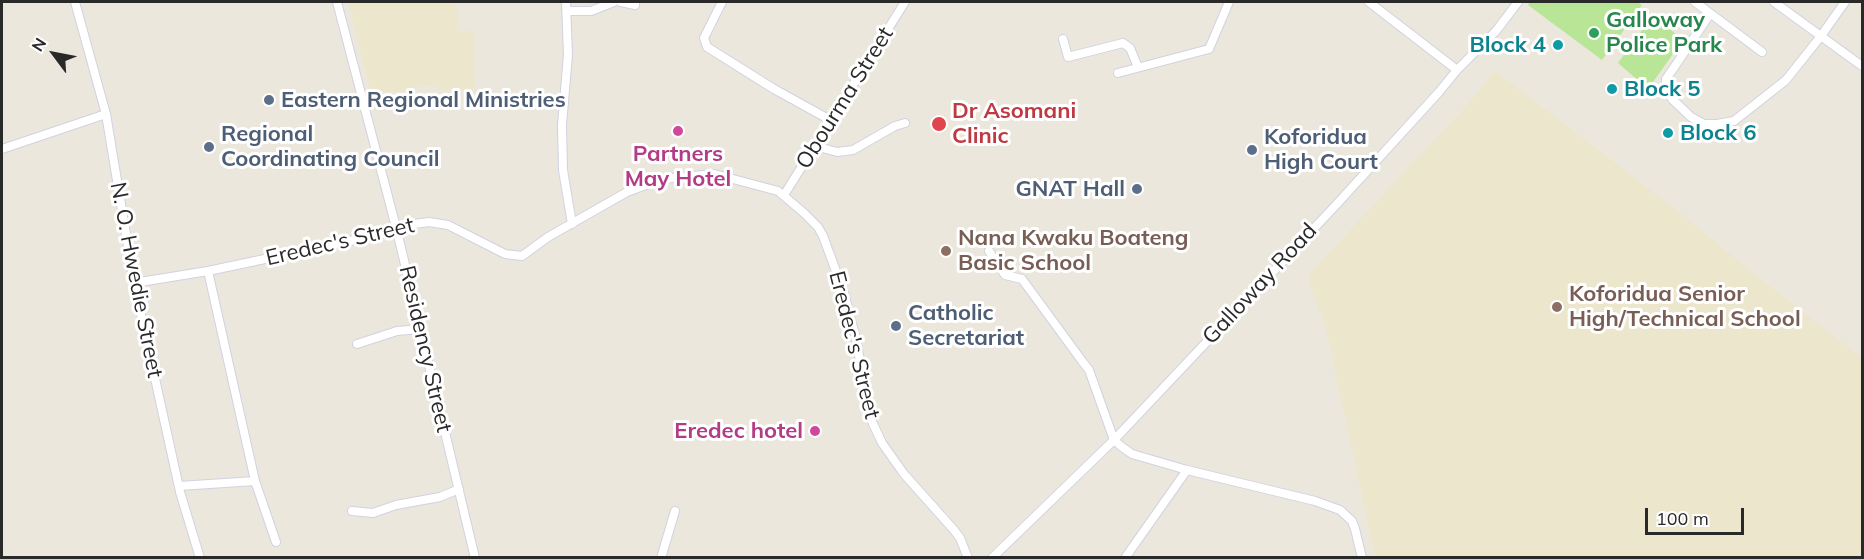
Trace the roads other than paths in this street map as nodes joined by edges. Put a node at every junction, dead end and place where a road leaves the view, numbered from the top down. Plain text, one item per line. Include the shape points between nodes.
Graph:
1 (75, 2) edge
2 (337, 2) edge
3 (566, 2) edge
4 (614, 2) edge
5 (621, 2) edge
6 (722, 2) edge
7 (905, 2) edge
8 (1229, 2) edge
9 (1368, 2) edge
10 (1518, 2) edge
11 (1695, 2) edge
12 (1774, 2) edge
13 (1845, 2) edge
14 (635, 5) dead end
15 (567, 11) junction
16 (1710, 14) junction
17 (1821, 36) junction
18 (1063, 39) dead end
19 (1762, 52) dead end
20 (1863, 66) edge
21 (1138, 67) junction
22 (1457, 70) junction
23 (1118, 73) dead end
24 (105, 114) junction
25 (832, 121) junction
26 (905, 123) dead end
27 (815, 146) junction
28 (2, 149) edge
29 (784, 195) junction
30 (572, 225) junction
31 (397, 231) junction
32 (989, 251) dead end
33 (208, 271) junction
34 (134, 283) junction
35 (421, 329) junction
36 (357, 344) dead end
37 (1114, 440) junction
38 (1187, 470) junction
39 (255, 481) junction
40 (179, 486) junction
41 (459, 489) junction
42 (352, 511) dead end
43 (675, 511) dead end
44 (276, 542) dead end
45 (200, 558) edge
46 (475, 558) edge
47 (661, 558) edge
48 (968, 558) edge
49 (992, 558) edge
50 (1125, 558) edge
51 (1362, 558) edge

1 - 24 street, N. O. Hwedie Street
2 - 31 street, Residency Street
3 - 15 street
4 - 15 street via 591,11
5 - 14 street
6 - 25 street via 704,38 707,47
7 - 25 street, Obourma Street
8 - 21 street via 1209,49
9 - 22 street
10 - 22 street, Galloway Road
11 - 16 street
12 - 17 street
13 - 17 street
15 - 30 street via 563,170
16 - 17 street via 1666,79 1672,99 1704,124 1734,121 1748,111 1786,80
16 - 19 street
17 - 20 street
18 - 21 street via 1068,57 1123,43 1130,48
21 - 23 street
22 - 37 street, Galloway Road via 1336,205
24 - 28 street
24 - 34 street, N. O. Hwedie Street
25 - 27 street, Obourma Street
26 - 27 street via 853,150 837,152
27 - 29 street, Obourma Street
29 - 30 street, Eredec's Street via 714,174 662,179 627,192
29 - 48 street, Eredec's Street via 823,236 857,343 868,413 882,443 960,538
30 - 31 street, Eredec's Street via 528,253 515,256 448,225 429,222
31 - 33 street, Eredec's Street
31 - 35 street, Residency Street
32 - 37 street via 1005,275 1022,279 1089,370
33 - 34 street, Eredec's Street
33 - 39 street
34 - 40 street, N. O. Hwedie Street
35 - 36 street via 398,331
35 - 41 street, Residency Street
37 - 38 street via 1132,454
37 - 49 street, Galloway Road
38 - 50 street
38 - 51 street via 1340,510 1352,521
39 - 40 street
39 - 44 street
40 - 45 street, N. O. Hwedie Street
41 - 42 street via 373,513
41 - 46 street, Residency Street
43 - 47 street

